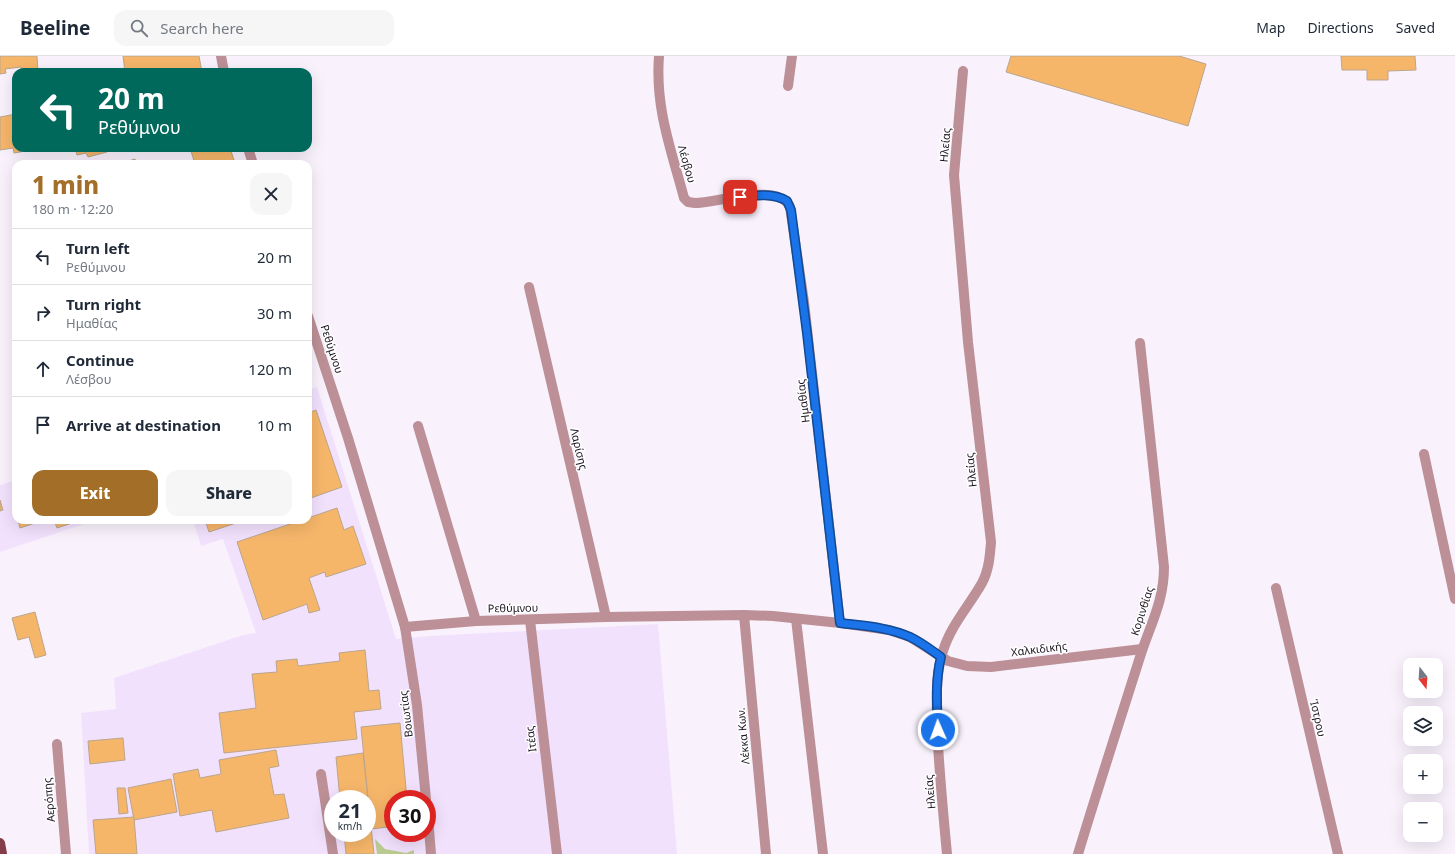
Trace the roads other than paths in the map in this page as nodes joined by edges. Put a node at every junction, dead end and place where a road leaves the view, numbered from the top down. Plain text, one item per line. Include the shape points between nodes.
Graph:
1 (221, 56) edge
2 (659, 56) edge
3 (792, 56) edge
4 (223, 68) edge
5 (963, 71) dead end
6 (788, 86) dead end
7 (764, 195) joint
8 (529, 287) dead end
9 (312, 328) edge
10 (1140, 344) dead end
11 (418, 426) dead end
12 (1424, 454) dead end
13 (1276, 588) dead end
14 (1455, 599) edge
15 (744, 615) junction
16 (606, 617) junction
17 (796, 618) junction
18 (530, 620) junction
19 (476, 621) junction
20 (840, 623) junction
21 (405, 627) junction
22 (1142, 649) junction
23 (941, 657) junction
24 (56, 744) dead end
25 (321, 774) dead end
26 (425, 790) edge
27 (430, 842) edge
28 (0, 843) edge
29 (2, 854) edge
30 (66, 854) edge
31 (333, 854) edge
32 (431, 854) edge
33 (557, 854) edge
34 (766, 854) edge
35 (823, 854) edge
36 (947, 854) edge
37 (1078, 854) edge
38 (1338, 854) edge

1 - 4 street
2 - 7 street, Λέσβου via 658,84 663,122 684,198 690,203 698,203
3 - 6 street
5 - 23 street, Ηλείας via 954,175 968,342 991,542 982,583 952,630
7 - 20 street, Ημαθίας via 787,201 791,210 805,309
8 - 16 street, Λαρίσης
9 - 21 street, Ρεθύμνου via 346,430
10 - 22 street, Κορινθίας via 1164,567 1159,605
11 - 19 street
12 - 14 street
13 - 38 street, Ίστρου
15 - 16 street, Ρεθύμνου
15 - 17 street, Ρεθύμνου
15 - 34 street, Λέκκα Κων.
16 - 18 street, Ρεθύμνου
17 - 20 street, Ρεθύμνου
17 - 35 street
18 - 19 street, Ρεθύμνου
18 - 33 street, Ιτέας
19 - 21 street, Ρεθύμνου
20 - 23 street, Ρεθύμνου via 902,634
21 - 26 street, Βοιωτίας via 417,705
22 - 23 street, Χαλκιδικής via 991,666 967,666
22 - 37 street, Κορινθίας
23 - 36 street, Ηλείας via 936,698
24 - 30 street, Αερόπης
25 - 31 street
27 - 32 street
28 - 29 main road

